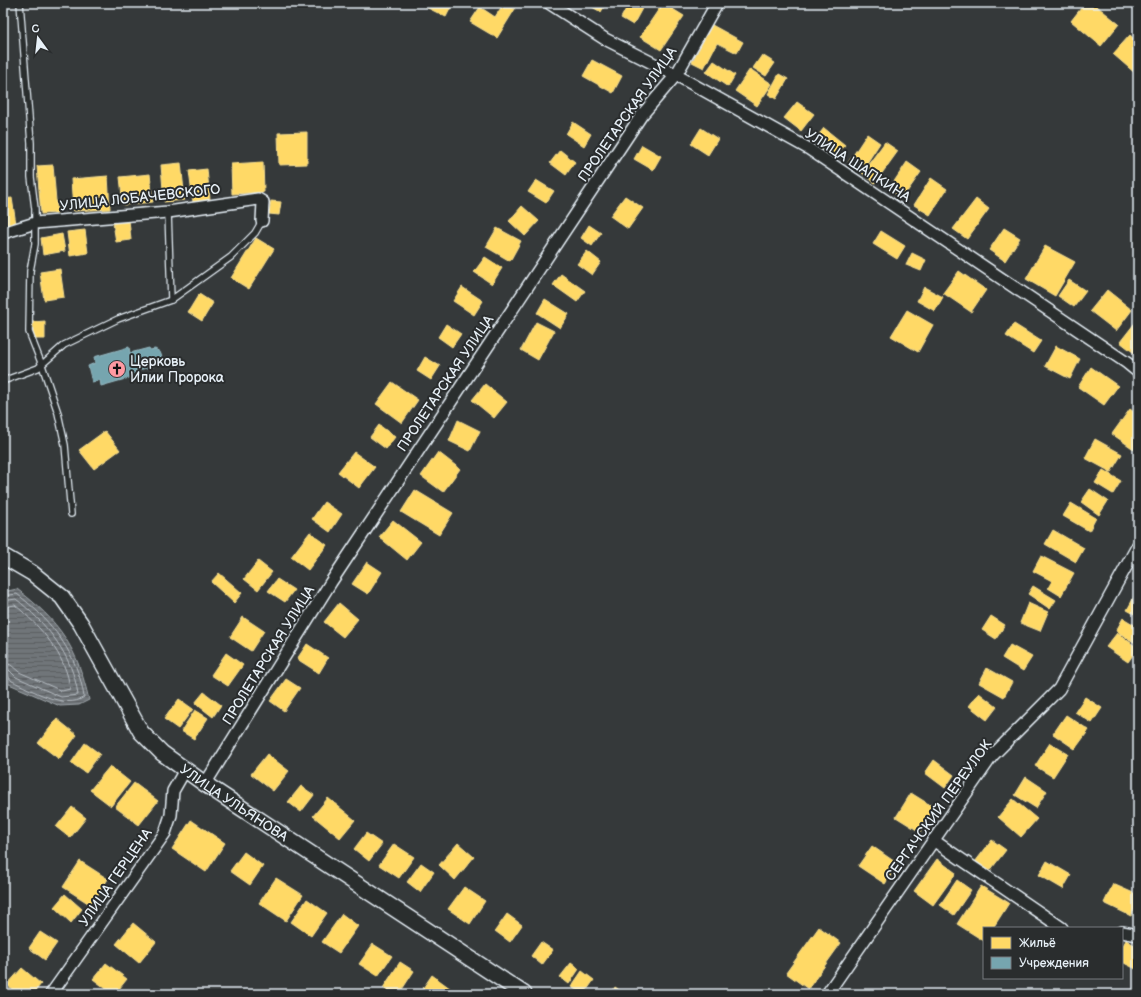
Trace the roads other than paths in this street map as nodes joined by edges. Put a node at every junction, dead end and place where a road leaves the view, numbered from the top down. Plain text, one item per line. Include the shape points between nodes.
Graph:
1 (20, 3) edge
2 (549, 3) edge
3 (717, 3) edge
4 (676, 75) junction
5 (168, 212) junction
6 (262, 221) joint
7 (35, 223) junction
8 (3, 233) edge
9 (170, 300) junction
10 (42, 365) junction
11 (1138, 372) edge
12 (3, 381) edge
13 (72, 514) dead end
14 (1138, 546) edge
15 (3, 556) edge
16 (185, 770) junction
17 (205, 784) junction
18 (934, 840) junction
19 (1061, 927) edge
20 (1123, 932) edge
21 (1138, 935) edge
22 (51, 994) edge
23 (524, 994) edge
24 (827, 994) edge

1 - 7 lane
2 - 4 street, УЛИЦА ШАПКИНА via 605,39
3 - 4 street, ПРОЛЕТАРСКАЯ УЛИЦА
4 - 11 street, УЛИЦА ШАПКИНА via 809,149
4 - 17 street, ПРОЛЕТАРСКАЯ УЛИЦА via 640,116 331,582
5 - 6 street, УЛИЦА ЛОБАЧЕВСКОГО via 258,199 263,202
5 - 7 street, УЛИЦА ЛОБАЧЕВСКОГО
5 - 9 lane
6 - 9 lane via 255,233 230,257
7 - 8 street, УЛИЦА ЛОБАЧЕВСКОГО
7 - 10 lane via 35,244 30,271 29,332
9 - 10 lane via 118,319 64,345
10 - 12 lane
10 - 13 lane via 58,412 65,445
14 - 18 street, СЕРГАЧСКИЙ ПЕРЕУЛОК via 1059,689 992,756
15 - 16 main road, УЛИЦА УЛЬЯНОВА via 32,573 62,597 81,624 141,732 162,753
16 - 17 main road, УЛИЦА УЛЬЯНОВА
16 - 22 street, УЛИЦА ГЕРЦЕНА via 172,791 171,815 165,833
17 - 23 main road, УЛИЦА УЛЬЯНОВА
18 - 19 street
18 - 24 street, СЕРГАЧСКИЙ ПЕРЕУЛОК
20 - 21 street

